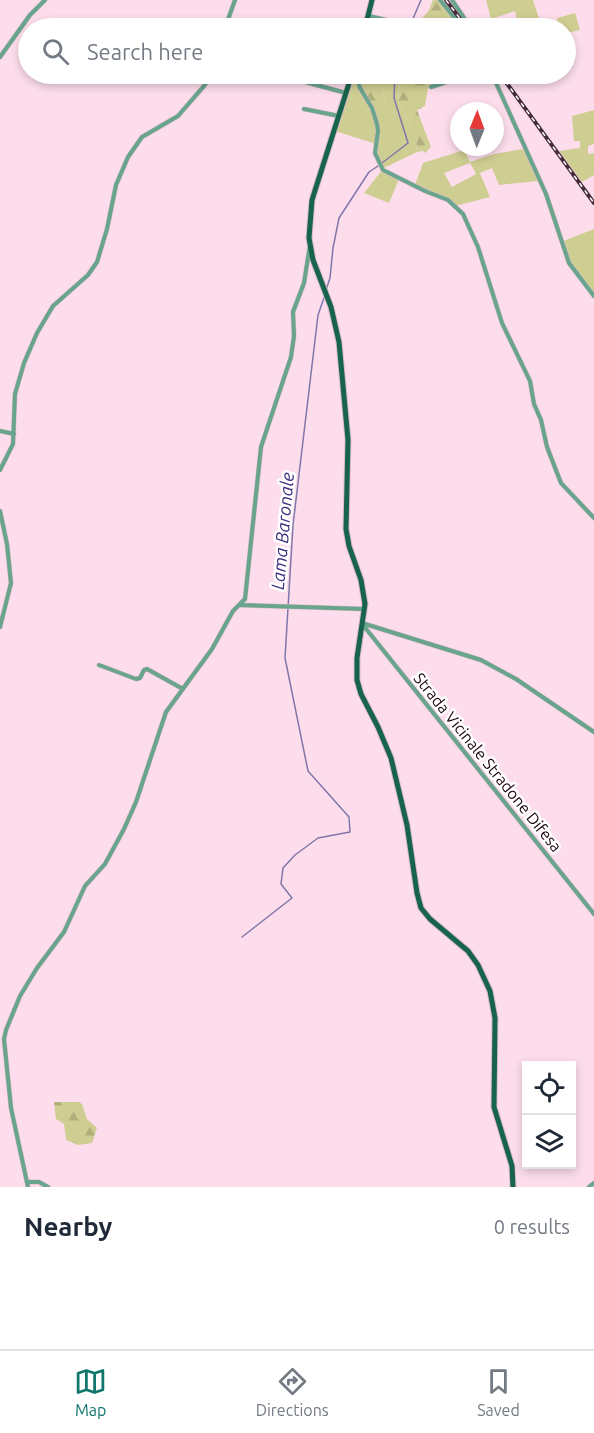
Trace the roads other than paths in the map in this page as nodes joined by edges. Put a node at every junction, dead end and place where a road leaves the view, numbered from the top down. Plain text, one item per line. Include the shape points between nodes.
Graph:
1 (45, 0) edge
2 (235, 0) edge
3 (372, 0) edge
4 (440, 0) edge
5 (452, 0) edge
6 (369, 16) joint
7 (28, 18) edge
8 (229, 18) edge
9 (377, 18) edge
10 (455, 18) edge
11 (464, 18) edge
12 (18, 32) edge
13 (0, 57) edge
14 (205, 84) edge
15 (313, 84) edge
16 (350, 84) edge
17 (358, 84) edge
18 (440, 84) edge
19 (496, 84) edge
20 (431, 87) dead end
21 (346, 93) junction
22 (304, 109) dead end
23 (340, 116) junction
24 (310, 245) junction
25 (594, 296) edge
26 (0, 431) edge
27 (14, 434) junction
28 (0, 470) edge
29 (0, 511) edge
30 (594, 518) edge
31 (240, 605) junction
32 (364, 609) junction
33 (362, 624) junction
34 (0, 627) edge
35 (99, 665) dead end
36 (183, 689) junction
37 (594, 732) edge
38 (594, 914) edge
39 (2, 1034) edge
40 (594, 1183) edge
41 (28, 1184) edge
42 (48, 1187) edge
43 (513, 1187) edge
44 (589, 1187) edge

1 - 7 street
2 - 8 street
3 - 6 main road
4 - 10 street
5 - 11 street
6 - 9 street
12 - 13 street
14 - 27 street via 178,116 142,137 127,160 114,191 97,262 88,275 52,306 24,363 16,391
15 - 21 street
16 - 21 main road
17 - 30 street via 375,117 375,153 387,174 448,200 461,211 478,247 502,323 530,381 546,447 561,483
18 - 20 street
19 - 25 street via 546,194 569,263
21 - 23 main road
22 - 23 street
23 - 24 main road via 312,200
24 - 31 street via 304,283 293,312 291,357 261,447 246,596
24 - 32 main road via 338,337 348,440 346,529 364,592
26 - 27 street
27 - 28 street
29 - 34 street via 10,583
31 - 32 street
31 - 36 street
32 - 33 main road
33 - 37 street via 481,660
33 - 38 street, Strada Vicinale Stradone Difesa
33 - 43 main road via 357,680 391,758 408,825 419,903 468,951 490,994 495,1018 494,1107 512,1166
35 - 36 street via 136,678 147,669
36 - 39 street via 164,716 136,802 118,840 105,864 87,883 64,932 37,968
39 - 41 street via 11,1108
40 - 44 street
41 - 42 street via 42,1182

